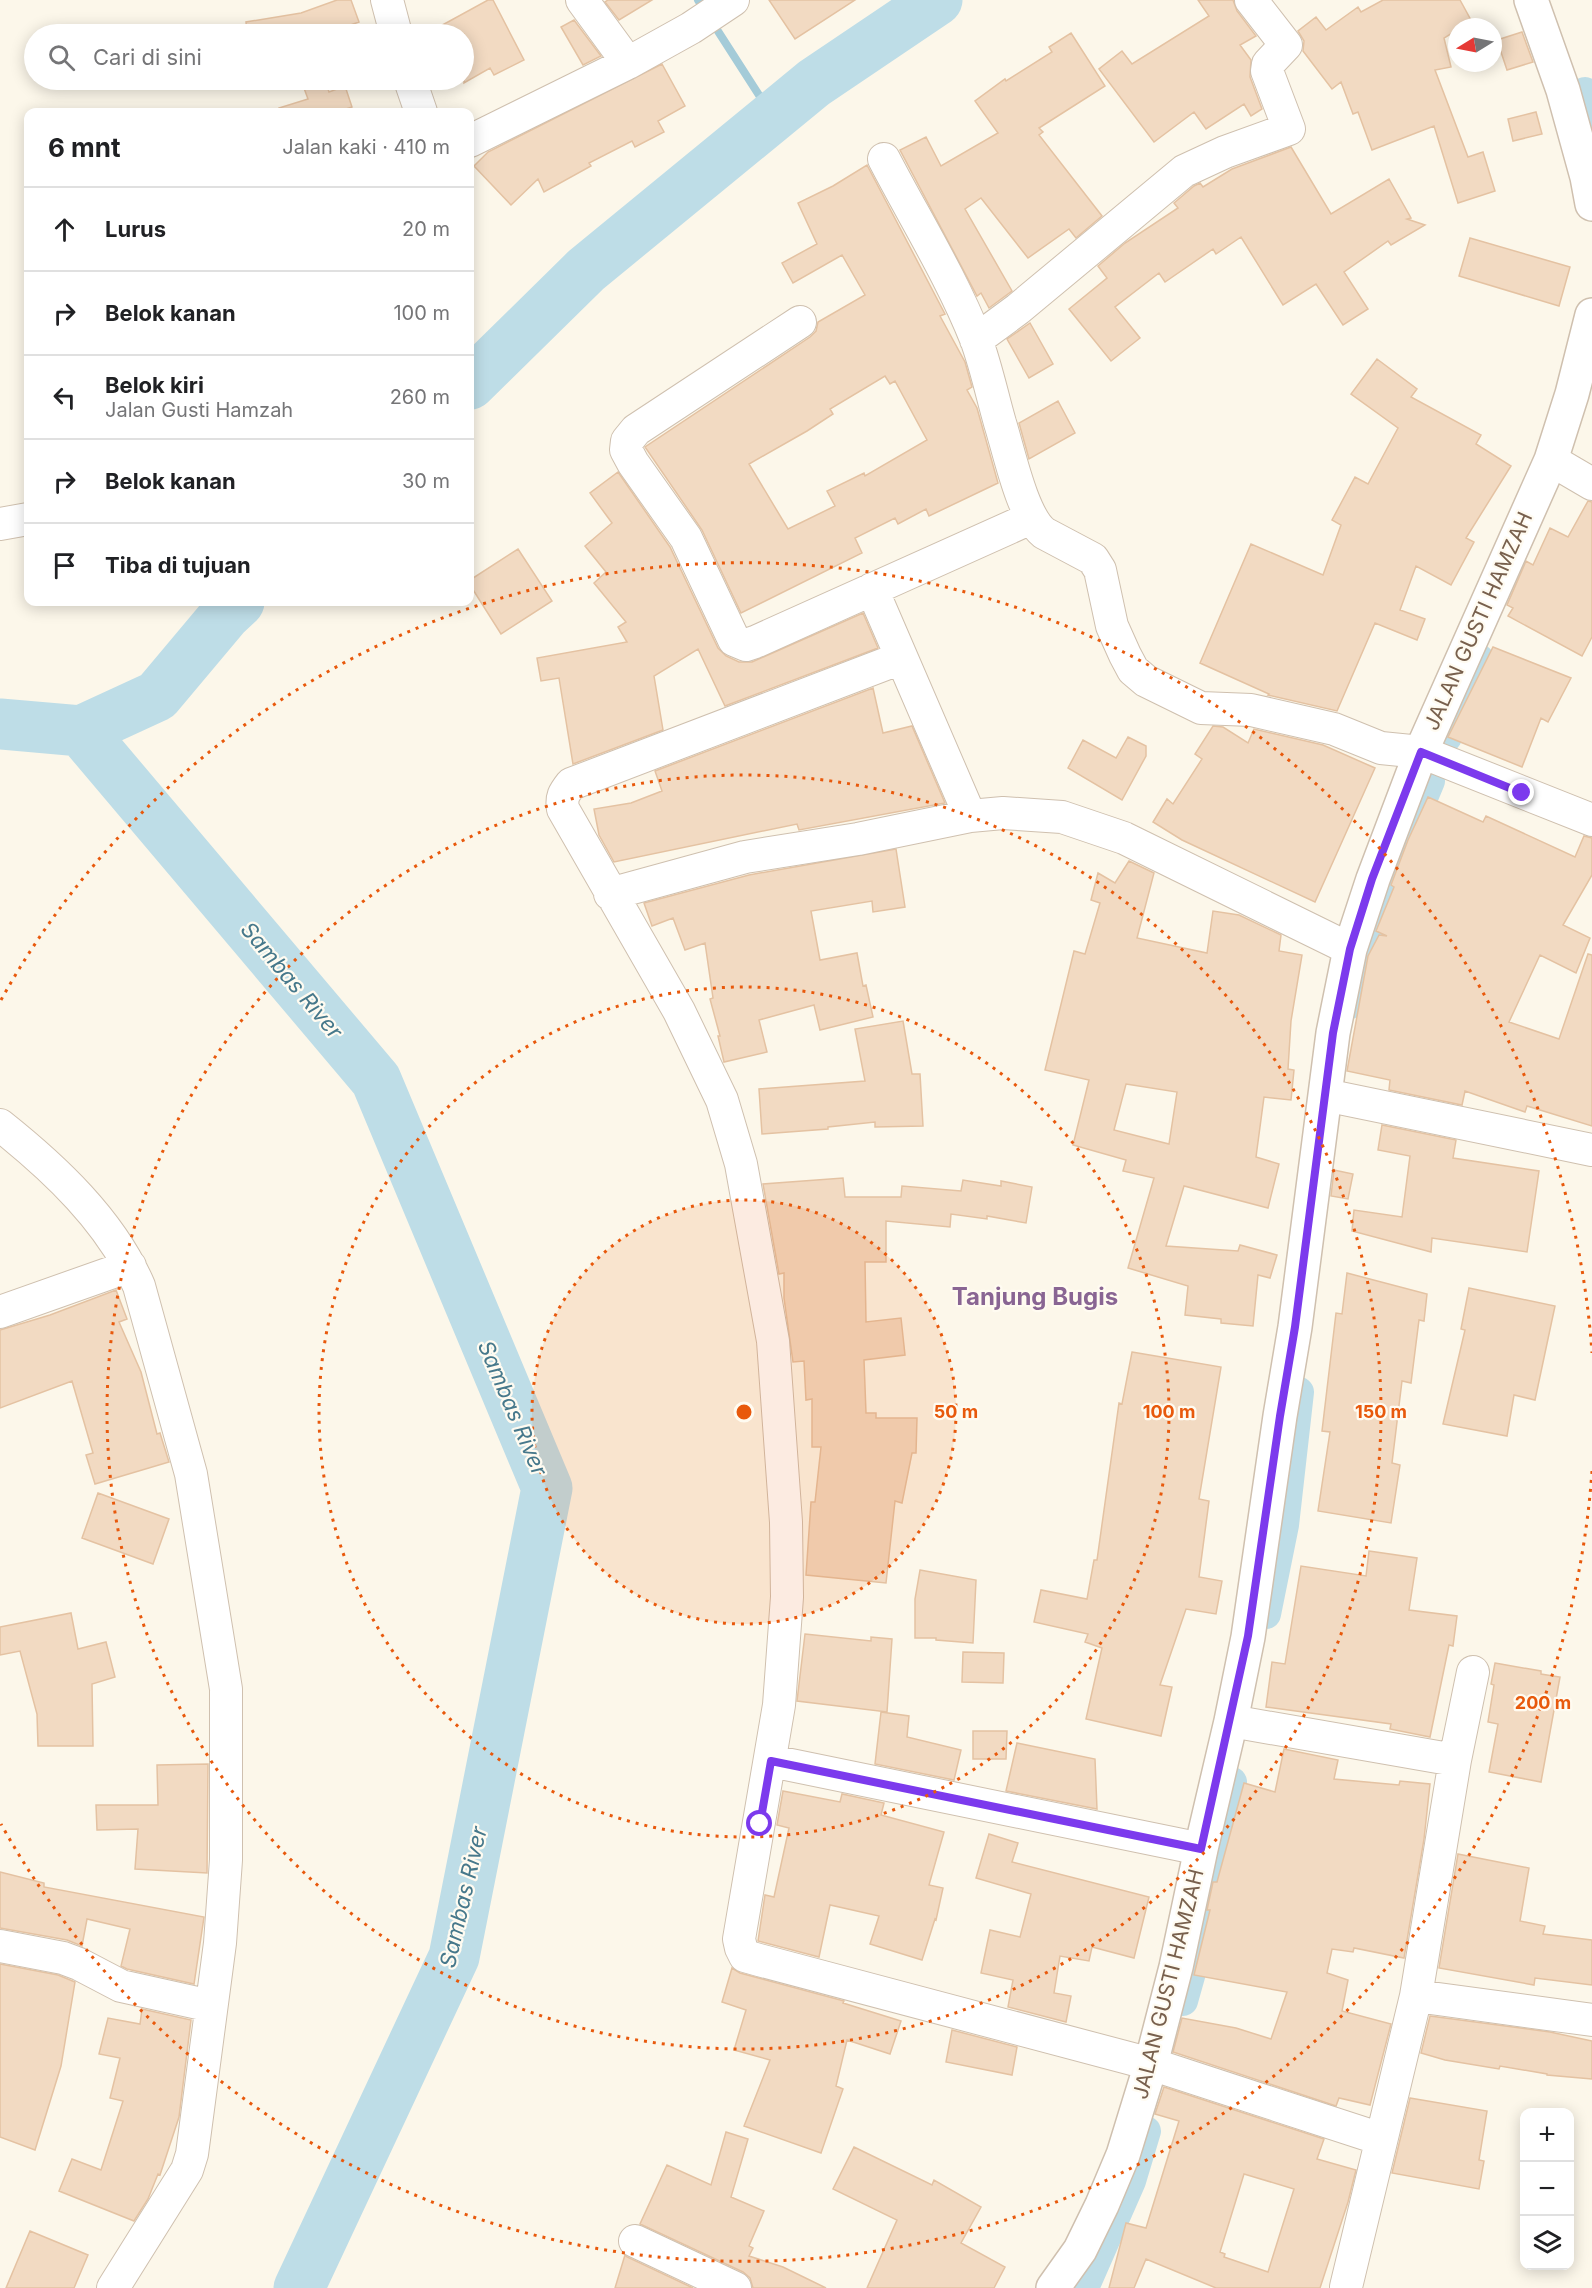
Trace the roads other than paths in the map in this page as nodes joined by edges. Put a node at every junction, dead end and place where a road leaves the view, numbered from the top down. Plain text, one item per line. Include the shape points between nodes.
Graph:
1 (387, 0) edge
2 (582, 0) edge
3 (1251, 0) edge
4 (1531, 0) edge
5 (730, 2) edge
6 (393, 24) edge
7 (628, 63) junction
8 (413, 90) edge
9 (420, 108) edge
10 (474, 139) edge
11 (884, 159) dead end
12 (1592, 204) edge
13 (1592, 315) edge
14 (800, 322) dead end
15 (976, 340) junction
16 (1551, 460) junction
17 (1592, 484) edge
18 (1031, 518) junction
19 (24, 520) edge
20 (0, 524) edge
21 (872, 589) junction
22 (901, 658) junction
23 (1421, 752) junction
24 (970, 816) junction
25 (1592, 820) edge
26 (610, 894) junction
27 (1350, 949) junction
28 (1325, 1095) junction
29 (0, 1125) edge
30 (1592, 1150) edge
31 (130, 1266) junction
32 (0, 1312) edge
33 (1473, 1672) dead end
34 (1231, 1721) junction
35 (1455, 1760) junction
36 (771, 1761) junction
37 (1201, 1849) junction
38 (0, 1946) edge
39 (1416, 1996) junction
40 (211, 2006) junction
41 (1592, 2020) edge
42 (1151, 2064) junction
43 (1381, 2139) junction
44 (635, 2241) dead end
45 (113, 2288) edge
46 (735, 2288) edge
47 (1053, 2288) edge
48 (1346, 2288) edge

1 - 6 street
2 - 7 street
3 - 15 street via 1286,45 1267,71 1290,129 1184,171
4 - 12 street via 1563,90
5 - 7 street
7 - 10 street
8 - 9 street
11 - 15 street
13 - 16 street, JALAN GUSTI HAMZAH
14 - 21 street via 636,430 627,441 626,450 686,538 734,640 740,644 755,642
15 - 18 street
16 - 17 street
16 - 23 street, JALAN GUSTI HAMZAH
18 - 21 street
18 - 23 street via 1044,532 1094,559 1120,645 1133,670 1146,681 1201,708 1251,710 1334,729 1381,748
19 - 20 street
21 - 22 street
22 - 24 street
22 - 26 street via 571,784 564,792 563,809
23 - 25 street
23 - 27 street, JALAN GUSTI HAMZAH via 1372,879
24 - 26 street via 745,857
24 - 27 street via 1003,813 1062,817 1124,838
26 - 36 street via 679,1011 704,1062 722,1100 741,1164 773,1341 786,1522 783,1669
27 - 28 street, JALAN GUSTI HAMZAH
28 - 30 street
28 - 34 street, JALAN GUSTI HAMZAH via 1295,1327 1248,1636
29 - 31 street via 36,1154 83,1204
31 - 32 street
31 - 40 street via 191,1474 224,1670 226,1860
33 - 35 street
34 - 35 street
34 - 37 street, JALAN GUSTI HAMZAH
35 - 39 street
36 - 37 street
36 - 42 street via 739,1939 745,1956
37 - 42 street, JALAN GUSTI HAMZAH
38 - 40 street via 63,1958 121,1986
39 - 41 street
39 - 43 street
40 - 45 street via 187,2170
42 - 43 street
42 - 47 street, JALAN GUSTI HAMZAH via 1123,2155 1102,2205 1080,2250
43 - 48 street
44 - 46 street

